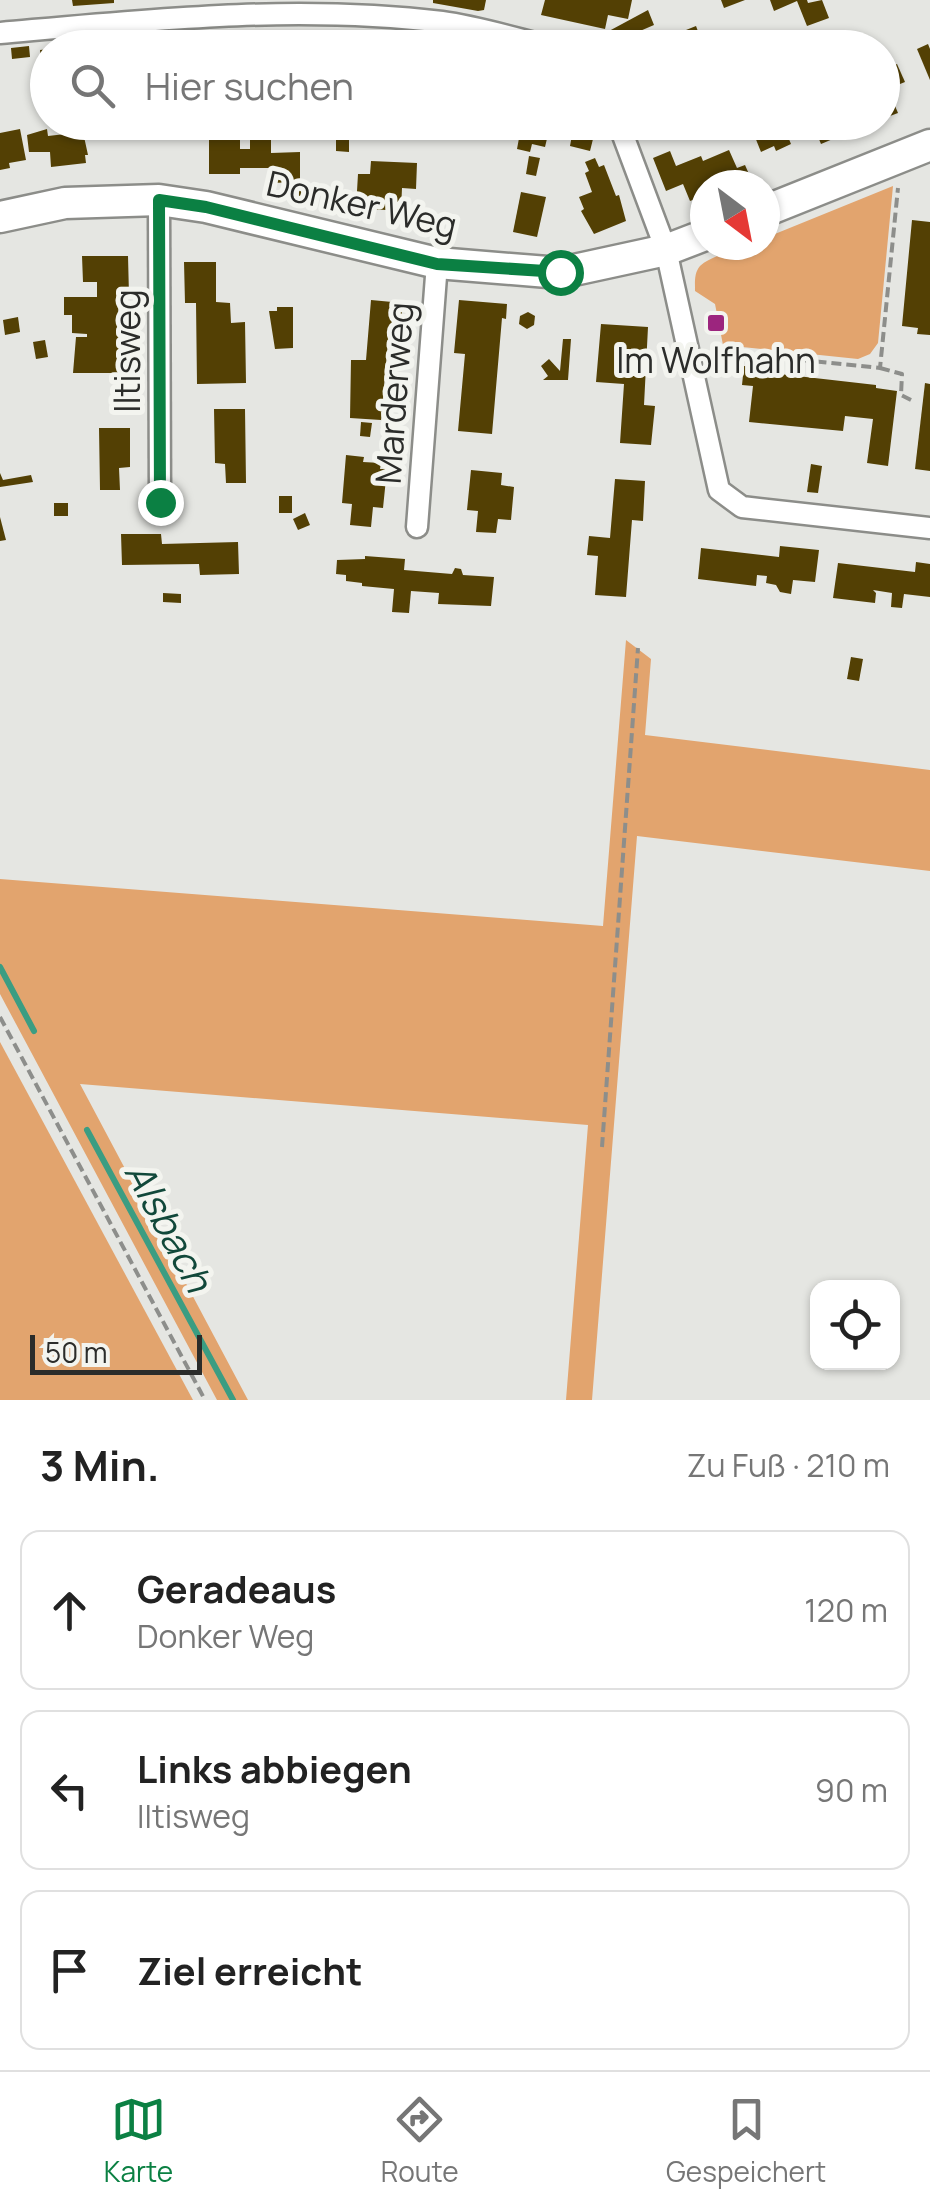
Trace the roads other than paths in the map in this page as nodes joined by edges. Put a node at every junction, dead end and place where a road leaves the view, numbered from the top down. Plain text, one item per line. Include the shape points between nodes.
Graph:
1 (41, 30) edge
2 (475, 30) edge
3 (30, 31) edge
4 (0, 33) edge
5 (625, 140) edge
6 (930, 146) edge
7 (159, 200) junction
8 (780, 205) edge
9 (0, 217) edge
10 (690, 241) edge
11 (666, 250) junction
12 (437, 264) junction
13 (160, 502) dead end
14 (417, 527) dead end
15 (930, 528) edge

1 - 2 street via 248,15 354,16
3 - 4 street
5 - 11 street
6 - 8 street
7 - 9 street, Donker Weg via 65,203
7 - 12 street, Donker Weg
7 - 13 street, Iltisweg
10 - 11 street, Donker Weg
11 - 12 street, Donker Weg via 560,272
11 - 15 street via 720,490 742,507
12 - 14 street, Marderweg

